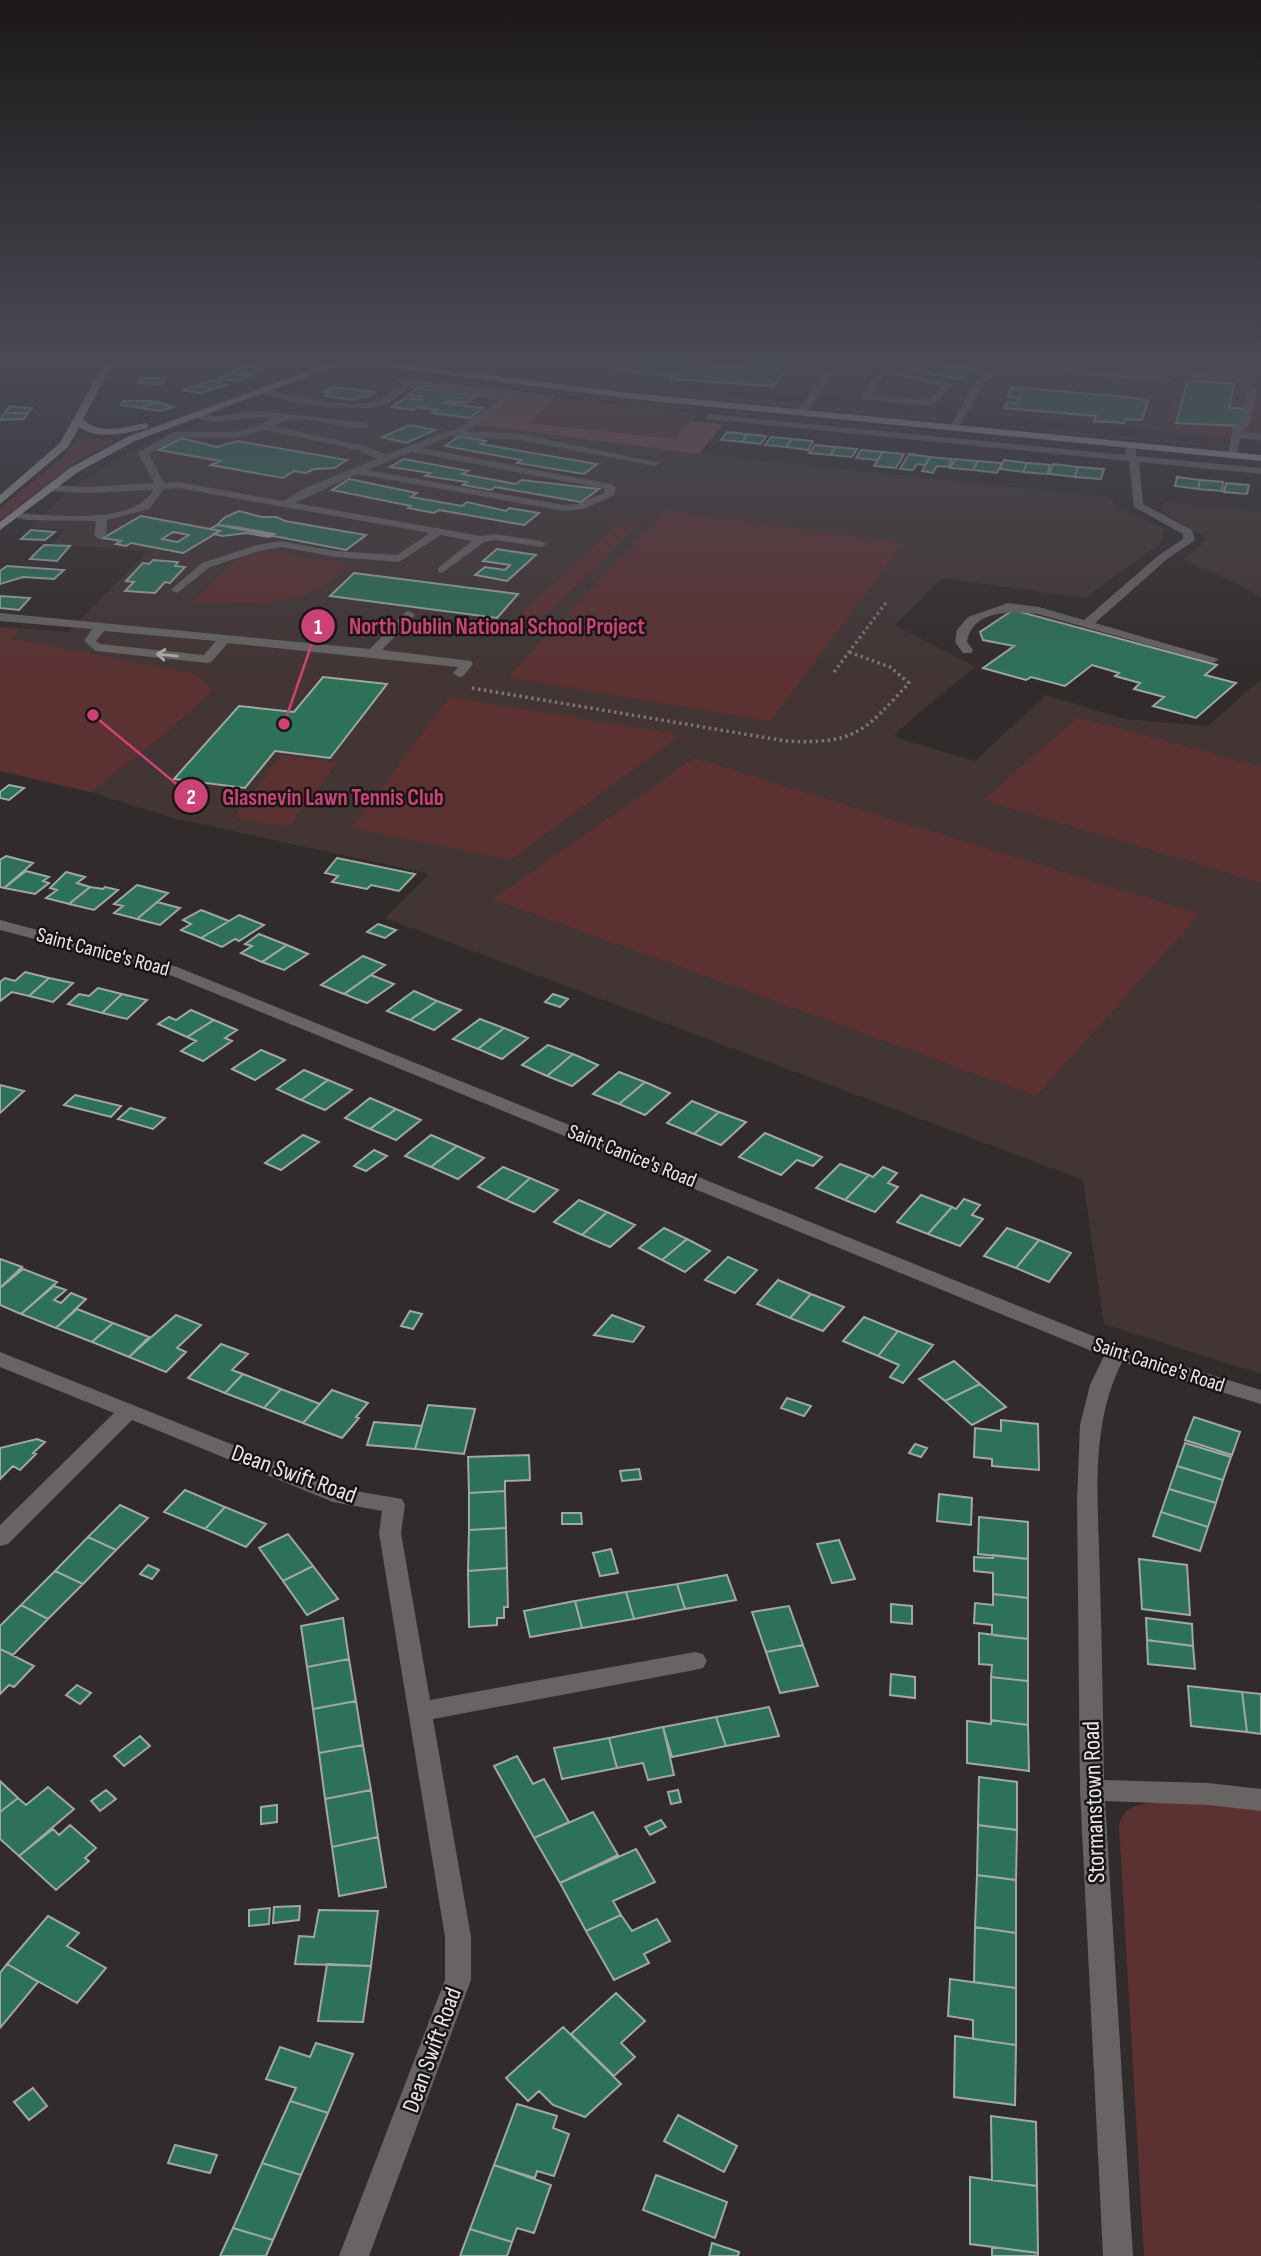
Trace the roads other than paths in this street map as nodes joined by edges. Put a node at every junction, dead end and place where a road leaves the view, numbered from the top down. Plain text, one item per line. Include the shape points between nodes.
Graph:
1 (39, 468) edge
2 (79, 468) edge
3 (151, 468) edge
4 (361, 468) edge
5 (520, 468) edge
6 (1135, 468) edge
7 (1232, 468) edge
8 (355, 471) junction
9 (1261, 471) edge
10 (160, 485) junction
11 (48, 488) junction
12 (0, 501) edge
13 (285, 504) junction
14 (14, 516) junction
15 (102, 516) junction
16 (0, 527) edge
17 (440, 531) junction
18 (100, 536) dead end
19 (481, 539) junction
20 (541, 544) dead end
21 (442, 570) dead end
22 (177, 590) dead end
23 (409, 615) dead end
24 (0, 617) edge
25 (1085, 625) junction
26 (100, 626) junction
27 (225, 638) junction
28 (967, 650) dead end
29 (373, 653) junction
30 (1213, 659) dead end
31 (459, 673) road end
32 (0, 925) edge
33 (1116, 1353) junction
34 (0, 1359) edge
35 (1261, 1397) edge
36 (131, 1410) junction
37 (0, 1538) edge
38 (695, 1661) dead end
39 (419, 1712) junction
40 (1092, 1790) junction
41 (1261, 1800) edge
42 (354, 2256) edge
43 (1118, 2256) edge

1 - 12 main road
2 - 11 main road
3 - 10 street
4 - 8 street
5 - 8 street via 611,487 609,495 564,508
6 - 25 street via 1138,505 1188,532 1189,540
7 - 9 street
8 - 13 street
10 - 11 street
10 - 13 street
10 - 15 street via 154,499 142,509
11 - 14 main road
13 - 17 street
14 - 15 street
14 - 16 main road
15 - 18 street
17 - 19 street
17 - 22 street via 399,559 281,544 257,548 206,565
19 - 20 street
19 - 21 street
23 - 29 street
24 - 26 street
25 - 28 street via 1008,607 972,620 963,630 961,642
25 - 30 street
26 - 27 street
27 -> 26 street via 207,659 96,648 90,640
27 - 29 street
29 - 31 street via 467,664
32 - 33 street, Saint Canice's Road via 171,970
33 - 35 street, Saint Canice's Road
33 - 40 street, Stormanstown Road via 1100,1385 1090,1425
34 - 36 street, Dean Swift Road
36 - 37 street
36 - 39 street, Dean Swift Road via 341,1496 394,1505 390,1533
38 - 39 street
39 - 42 street, Dean Swift Road via 458,1937 458,1980
40 - 41 street
40 - 43 street, Stormanstown Road

